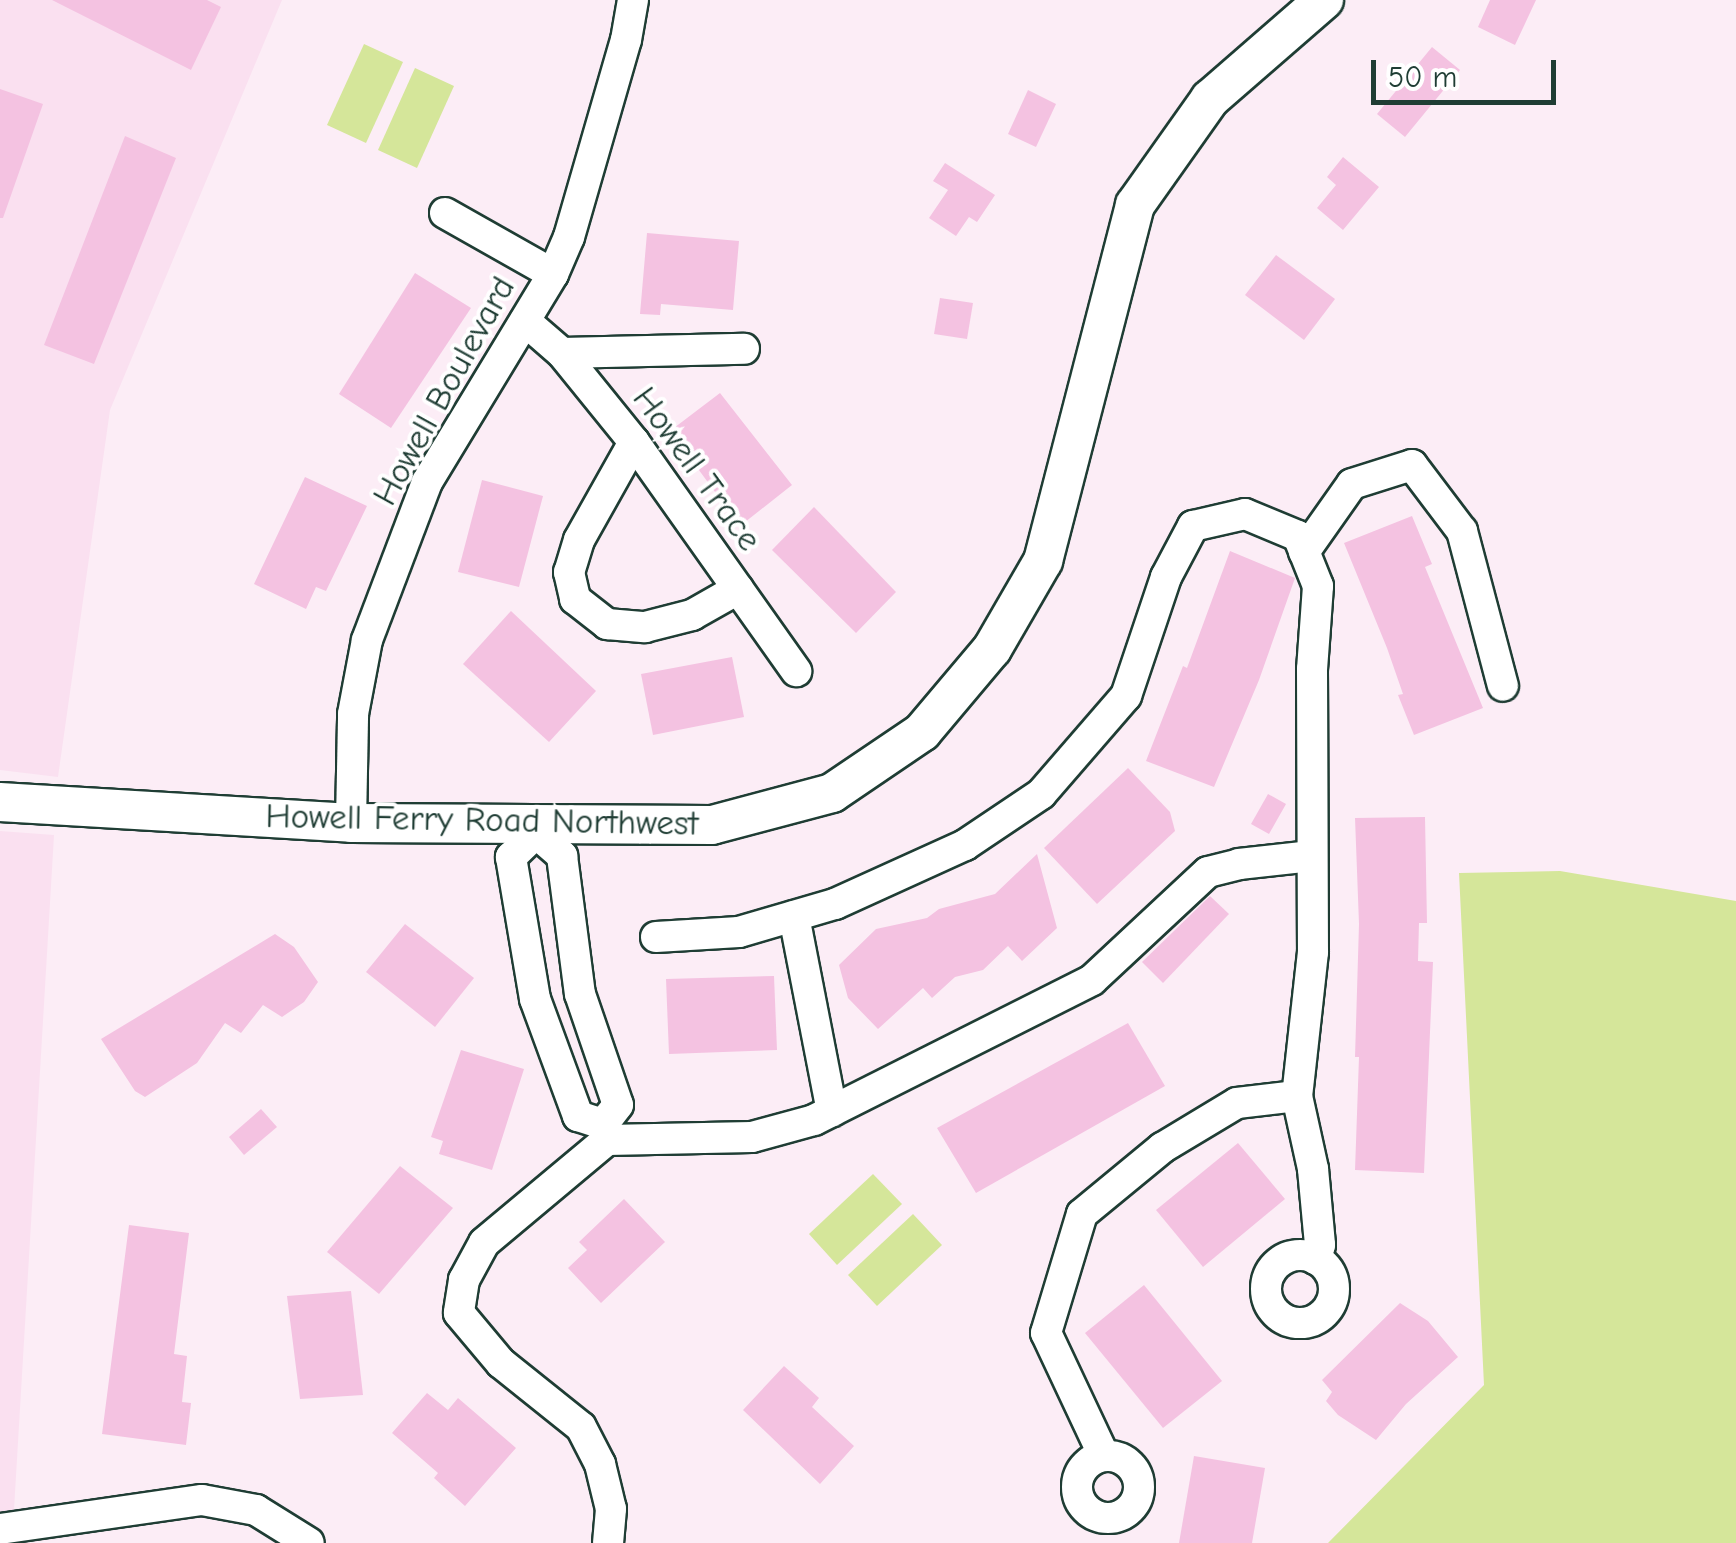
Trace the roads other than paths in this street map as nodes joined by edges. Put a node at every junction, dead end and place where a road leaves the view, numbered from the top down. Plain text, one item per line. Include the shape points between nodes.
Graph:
1 (633, 0) edge
2 (1324, 0) edge
3 (446, 214) dead end
4 (552, 274) junction
5 (525, 322) junction
6 (744, 349) dead end
7 (562, 353) junction
8 (634, 442) junction
9 (1304, 552) junction
10 (738, 589) junction
11 (796, 671) dead end
12 (1502, 686) dead end
13 (0, 802) edge
14 (351, 824) junction
15 (535, 828) junction
16 (1312, 856) junction
17 (794, 916) junction
18 (656, 937) dead end
19 (572, 949) junction
20 (526, 958) junction
21 (1297, 1096) junction
22 (832, 1111) junction
23 (606, 1132) junction
24 (1316, 1259) dead end
25 (1104, 1456) dead end
26 (0, 1529) edge
27 (310, 1543) edge
28 (608, 1543) edge

1 - 4 street, Howell Boulevard via 586,185
2 - 15 street, Howell Ferry Road Northwest via 1210,99 1135,205 1043,561 992,649 922,732 832,793 712,824
3 - 4 street
4 - 5 street, Howell Boulevard
5 - 7 street, Howell Trace
5 - 14 street, Howell Boulevard via 427,482 367,640 353,714
6 - 7 street
7 - 8 street, Howell Trace
8 - 10 street, Howell Trace
8 - 10 street via 579,540 570,572 575,599 607,624 645,627 692,615
9 - 12 street via 1352,484 1412,464 1462,531
9 - 16 street via 1318,586
9 - 17 street via 1298,536 1245,514 1194,526 1166,577 1126,696 1041,794 965,844
10 - 11 street, Howell Trace
13 - 14 street, Howell Ferry Road Northwest
14 - 15 street, Howell Ferry Road Northwest
15 - 19 street via 562,856
15 - 20 street via 510,856
16 - 21 street via 1313,952
16 - 22 street via 1208,872 1092,980
17 - 18 street via 739,932
17 - 22 street
19 - 20 street
19 - 23 street via 580,994 618,1105
20 - 23 street via 578,1116
21 - 24 street via 1313,1169
21 - 25 street via 1237,1102 1162,1148 1082,1214 1046,1334
22 - 23 street via 752,1137
23 - 28 street via 484,1243 464,1280 459,1314 500,1362 581,1427 600,1464 611,1509
26 - 27 street via 202,1500 256,1510

